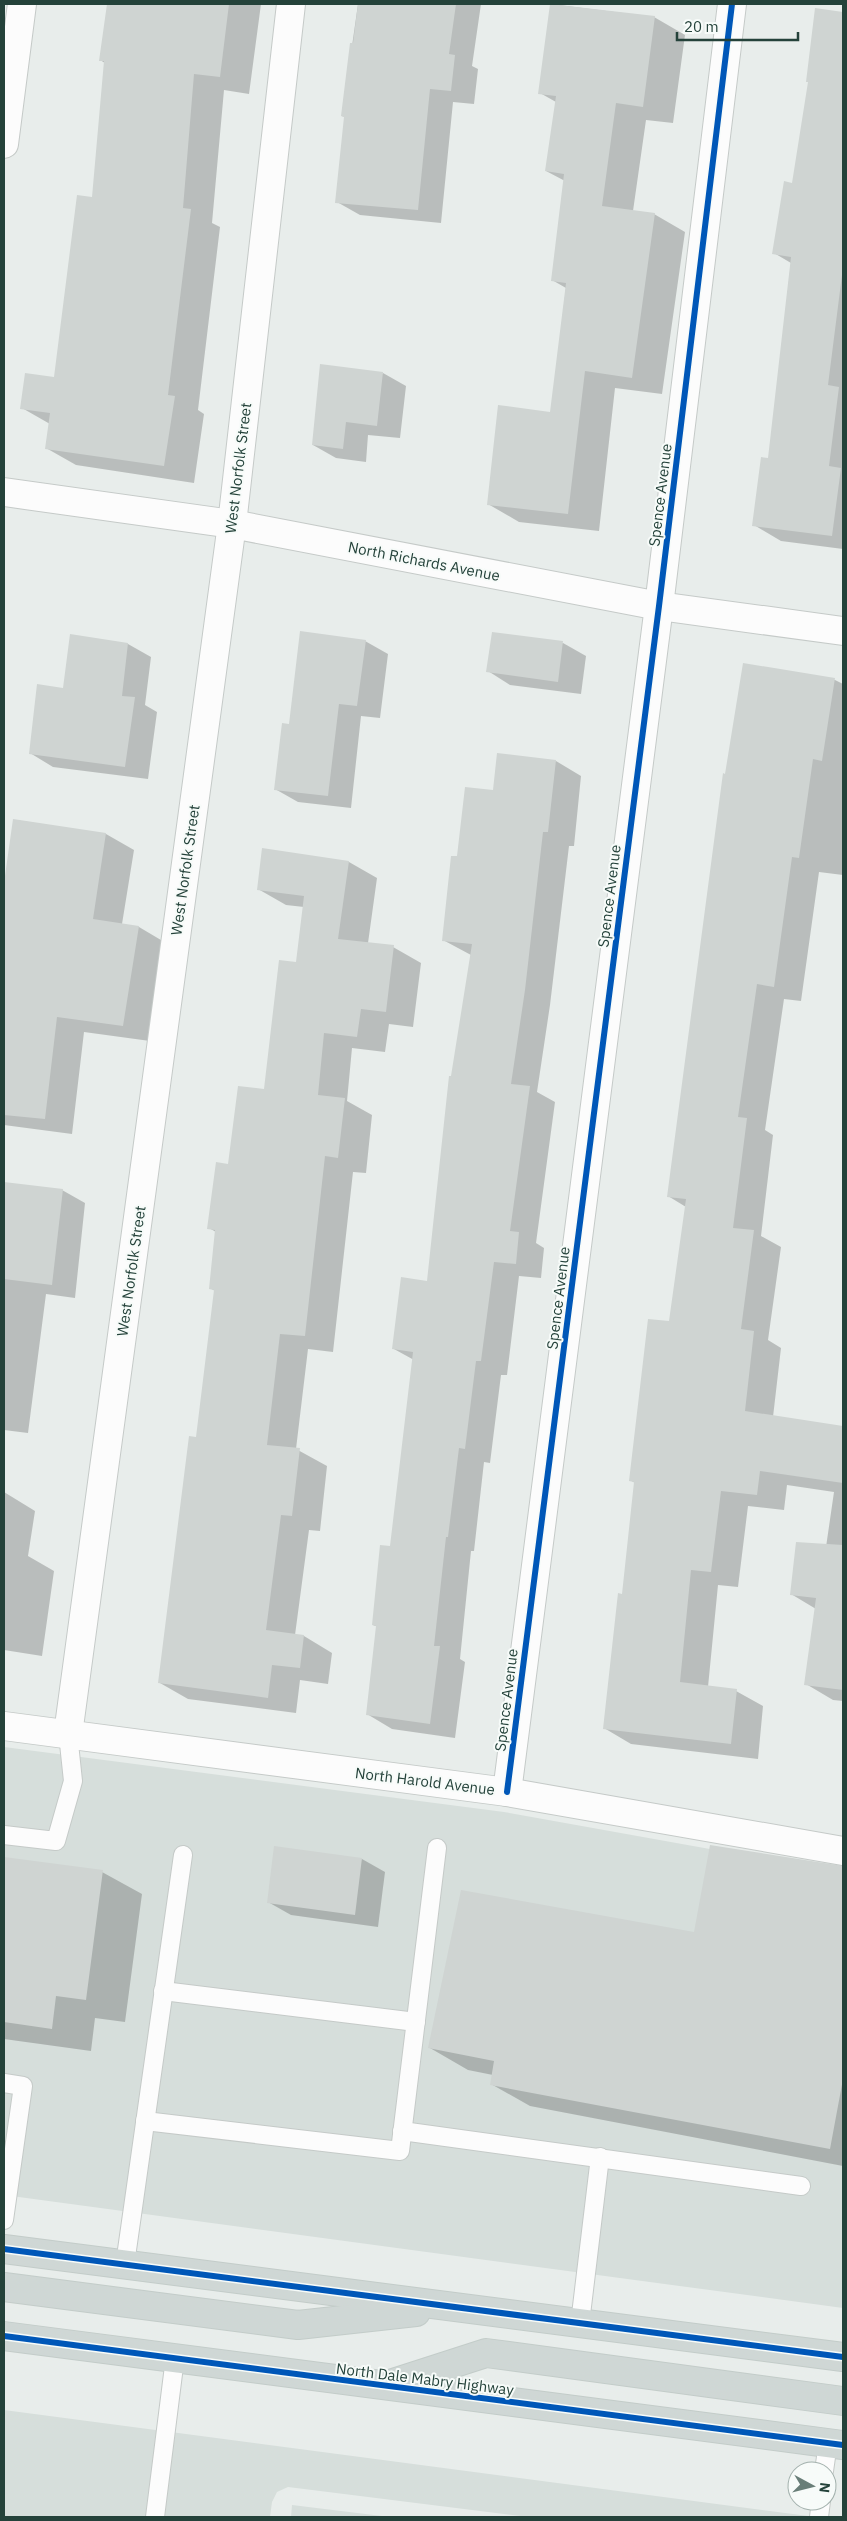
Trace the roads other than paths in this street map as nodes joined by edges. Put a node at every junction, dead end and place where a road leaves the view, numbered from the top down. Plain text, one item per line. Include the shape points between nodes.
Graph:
1 (22, 4) edge
2 (291, 4) edge
3 (732, 4) edge
4 (4, 144) edge
5 (4, 492) edge
6 (232, 524) junction
7 (659, 606) junction
8 (843, 630) edge
9 (4, 1726) edge
10 (68, 1734) junction
11 (507, 1792) junction
12 (4, 1835) edge
13 (437, 1848) dead end
14 (843, 1851) edge
15 (183, 1855) dead end
16 (163, 1991) junction
17 (416, 2022) junction
18 (4, 2084) edge
19 (145, 2121) junction
20 (402, 2131) junction
21 (600, 2157) junction
22 (801, 2186) dead end
23 (4, 2220) edge
24 (4, 2249) edge
25 (125, 2264) junction
26 (4, 2287) edge
27 (460, 2308) junction
28 (580, 2323) junction
29 (4, 2336) edge
30 (843, 2357) edge
31 (175, 2358) junction
32 (385, 2386) junction
33 (843, 2401) edge
34 (835, 2444) edge
35 (828, 2461) edge
36 (155, 2517) edge

1 - 4 street
2 - 6 street, West Norfolk Street
3 - 7 street, Spence Avenue
5 - 6 street, North Richards Avenue
6 - 7 street, North Richards Avenue
6 - 10 street, West Norfolk Street
7 - 8 street, North Richards Avenue
7 - 11 street, Spence Avenue
9 - 10 street, North Harold Avenue
10 - 11 street, North Harold Avenue
10 - 12 lane via 72,1782 56,1841
11 - 14 street, North Harold Avenue
13 - 17 lane
15 - 16 lane
16 - 17 lane
16 - 19 lane
17 - 20 lane
18 - 23 lane via 23,2086
19 - 20 lane via 400,2151
19 - 25 lane
20 - 21 lane
21 - 22 lane
21 - 28 lane
24 - 25 main road
25 - 27 main road
26 - 27 main road via 298,2325
27 - 28 main road
28 - 30 main road
29 - 31 main road, North Dale Mabry Highway
31 - 32 main road, North Dale Mabry Highway
31 - 36 lane
32 - 33 main road via 486,2354
32 - 34 main road, North Dale Mabry Highway
34 - 35 lane

